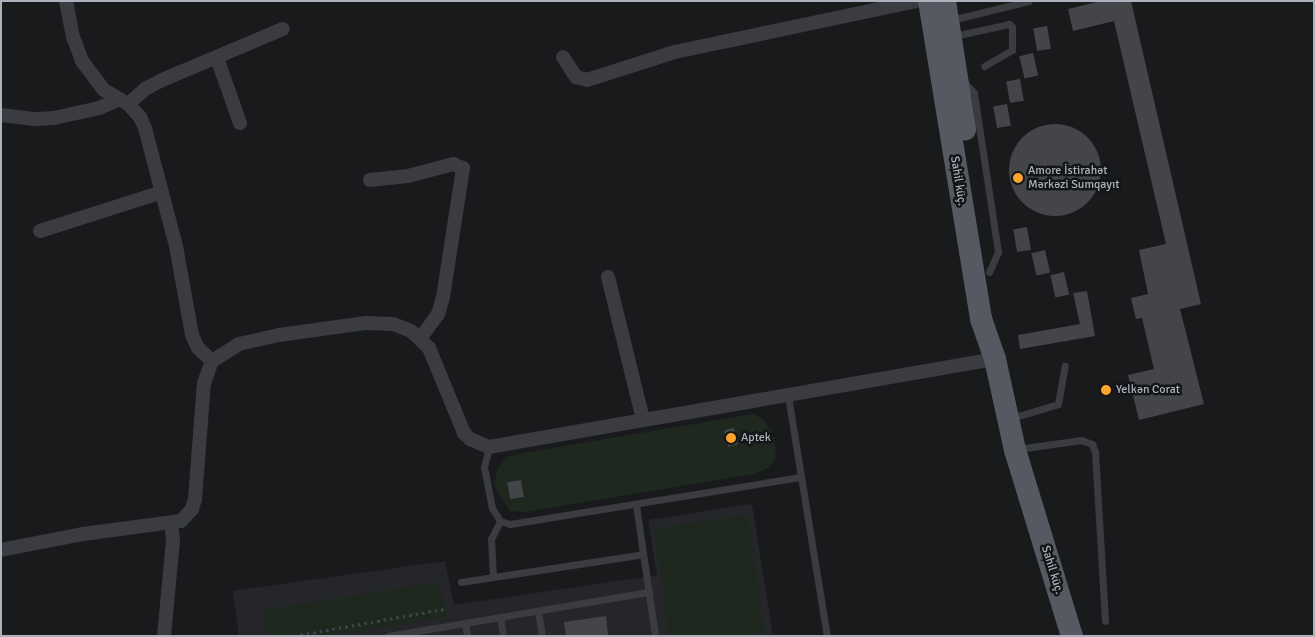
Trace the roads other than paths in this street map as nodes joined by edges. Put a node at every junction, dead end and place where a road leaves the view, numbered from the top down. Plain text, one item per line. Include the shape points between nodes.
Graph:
1 (916, 1) edge
2 (928, 1) edge
3 (1030, 1) edge
4 (69, 2) edge
5 (948, 20) edge
6 (283, 29) dead end
7 (562, 57) dead end
8 (217, 58) junction
9 (984, 66) dead end
10 (123, 102) junction
11 (1, 115) edge
12 (240, 123) dead end
13 (370, 180) dead end
14 (162, 192) junction
15 (40, 231) dead end
16 (608, 277) dead end
17 (420, 338) junction
18 (995, 359) junction
19 (212, 361) junction
20 (1065, 366) dead end
21 (788, 396) junction
22 (643, 419) junction
23 (1008, 419) junction
24 (490, 447) junction
25 (1015, 450) junction
26 (800, 476) junction
27 (636, 505) junction
28 (500, 521) junction
29 (171, 523) junction
30 (1, 550) edge
31 (643, 554) junction
32 (493, 577) junction
33 (461, 582) dead end
34 (649, 592) junction
35 (538, 611) junction
36 (500, 617) junction
37 (1105, 621) dead end
38 (465, 623) junction
39 (404, 634) edge
40 (164, 636) edge
41 (388, 636) edge
42 (466, 636) edge
43 (502, 636) edge
44 (542, 636) edge
45 (655, 636) edge
46 (827, 636) edge
47 (1072, 636) edge

1 - 7 street via 675,52 587,80 576,77
2 - 18 main road, Sahil küç. via 978,302
3 - 5 lane
4 - 10 street via 73,37 82,61 104,90
5 - 9 lane via 1009,24 1012,27 1012,50
5 - 18 main road, Sahil küç. via 989,272 995,317
6 - 8 street
8 - 10 street via 145,88
8 - 12 street
10 - 11 street via 54,118
10 - 14 street via 140,117 145,128
13 - 17 street via 408,176 453,164 463,168 443,297 438,314
14 - 15 street
14 - 19 street via 176,246 192,335 198,348
16 - 22 street
17 - 19 street via 393,324 366,322 256,340 228,349
17 - 24 street via 435,358 464,433
18 - 21 street
18 - 23 main road, Sahil küç.
19 - 29 street via 204,383 195,499 187,516
20 - 23 lane via 1058,404
21 - 22 street
21 - 26 lane
22 - 24 street
23 - 25 main road, Sahil küç.
24 - 28 lane via 484,466 492,508
25 - 37 lane via 1081,440 1092,444
25 - 47 main road, Sahil küç.
26 - 27 lane
26 - 46 lane
27 - 28 lane via 520,524
27 - 31 lane
28 - 32 lane via 491,539
29 - 30 street via 83,534
29 - 40 street via 173,542
31 - 32 lane
31 - 34 lane
32 - 33 lane
34 - 35 lane
34 - 45 lane
35 - 36 lane
35 - 44 lane
36 - 38 lane
36 - 43 lane
38 - 39 lane
38 - 42 lane
39 - 41 lane

